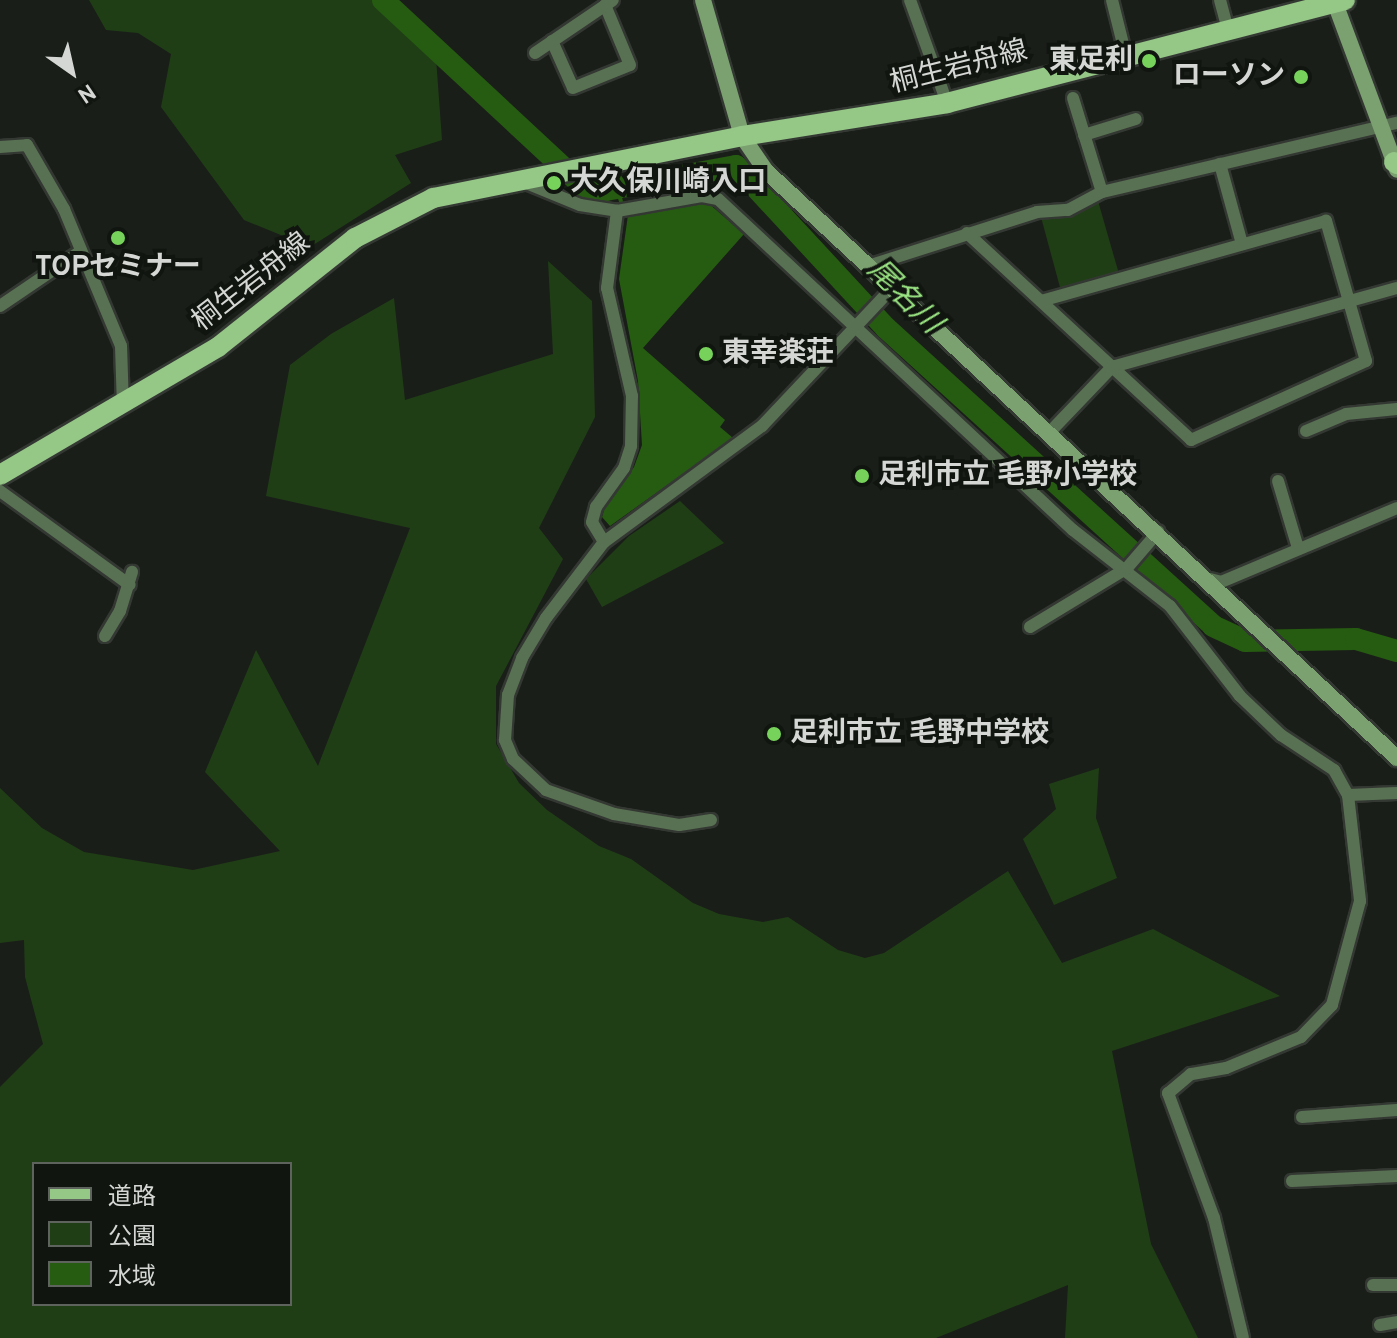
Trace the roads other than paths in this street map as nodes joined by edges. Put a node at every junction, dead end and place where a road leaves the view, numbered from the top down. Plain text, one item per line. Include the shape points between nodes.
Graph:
1 (703, 0) edge
2 (910, 0) edge
3 (1112, 0) edge
4 (1220, 0) edge
5 (1338, 1) edge
6 (609, 3) edge
7 (1227, 27) junction
8 (552, 41) junction
9 (535, 53) dead end
10 (1126, 56) junction
11 (1073, 98) dead end
12 (947, 103) junction
13 (1136, 119) dead end
14 (1397, 123) edge
15 (1380, 128) junction
16 (1084, 135) junction
17 (742, 136) junction
18 (0, 147) edge
19 (1220, 164) junction
20 (1396, 166) edge
21 (515, 179) junction
22 (1102, 192) junction
23 (617, 211) junction
24 (967, 233) junction
25 (1242, 244) junction
26 (78, 253) junction
27 (868, 266) junction
28 (1397, 288) edge
29 (886, 294) junction
30 (1349, 300) junction
31 (1041, 301) junction
32 (0, 306) edge
33 (860, 322) junction
34 (1112, 367) junction
35 (123, 406) junction
36 (1397, 409) edge
37 (1306, 431) dead end
38 (1048, 434) junction
39 (0, 475) edge
40 (1278, 481) dead end
41 (0, 491) edge
42 (1397, 508) edge
43 (1153, 538) junction
44 (604, 542) junction
45 (1298, 548) junction
46 (1129, 565) junction
47 (1210, 579) junction
48 (1030, 627) dead end
49 (105, 636) dead end
50 (1397, 758) edge
51 (1397, 793) edge
52 (1348, 795) junction
53 (711, 820) dead end
54 (1397, 1110) edge
55 (1302, 1117) dead end
56 (1397, 1176) edge
57 (1292, 1181) dead end
58 (1373, 1285) dead end
59 (1397, 1285) edge
60 (1397, 1322) edge
61 (1380, 1325) dead end
62 (1243, 1338) edge

1 - 17 street
2 - 12 street
3 - 10 street
4 - 7 street
5 - 7 main road, 桐生岩舟線
5 - 15 street
6 - 8 street
6 - 8 street via 630,65 573,88
7 - 10 main road, 桐生岩舟線
8 - 9 street
10 - 12 main road, 桐生岩舟線
11 - 16 street
12 - 17 main road, 桐生岩舟線
13 - 16 street
14 - 15 street
15 - 19 street via 1317,138
15 - 20 street
16 - 22 street
17 - 21 main road, 桐生岩舟線
17 - 27 street via 766,171
18 - 26 street via 22,142 31,150 64,209
19 - 22 street
19 - 25 street
21 - 23 street via 580,205
21 - 35 main road, 桐生岩舟線 via 459,189 377,224 218,347
22 - 24 street via 1068,210 1037,212
23 - 33 street via 710,195
23 - 44 street via 607,288 632,396 631,446 624,468 596,507 592,522
24 - 27 street
24 - 31 street
25 - 30 street via 1326,221
25 - 31 street
26 - 32 street
26 - 35 street via 121,346
27 - 29 street
28 - 30 street
29 - 33 street
29 - 38 street
30 - 34 street
30 - 34 street via 1366,361 1191,440
31 - 34 street
33 - 44 street via 752,435
33 - 46 street via 1073,530
34 - 38 street
35 - 39 main road, 桐生岩舟線
36 - 37 street via 1346,414
38 - 43 street
40 - 45 street
41 - 49 street via 131,579
42 - 45 street
43 - 46 street
43 - 47 street
44 - 53 street via 576,573 522,658 504,708 505,740 526,774 577,804 679,825
45 - 47 street via 1221,582
46 - 48 street
46 - 52 street via 1170,606 1240,696 1281,735 1334,770
47 - 50 street
51 - 52 street
52 - 62 street via 1360,901 1332,1005 1301,1037 1226,1068 1191,1074 1168,1093 1214,1218
54 - 55 street
56 - 57 street
58 - 59 street
60 - 61 street

